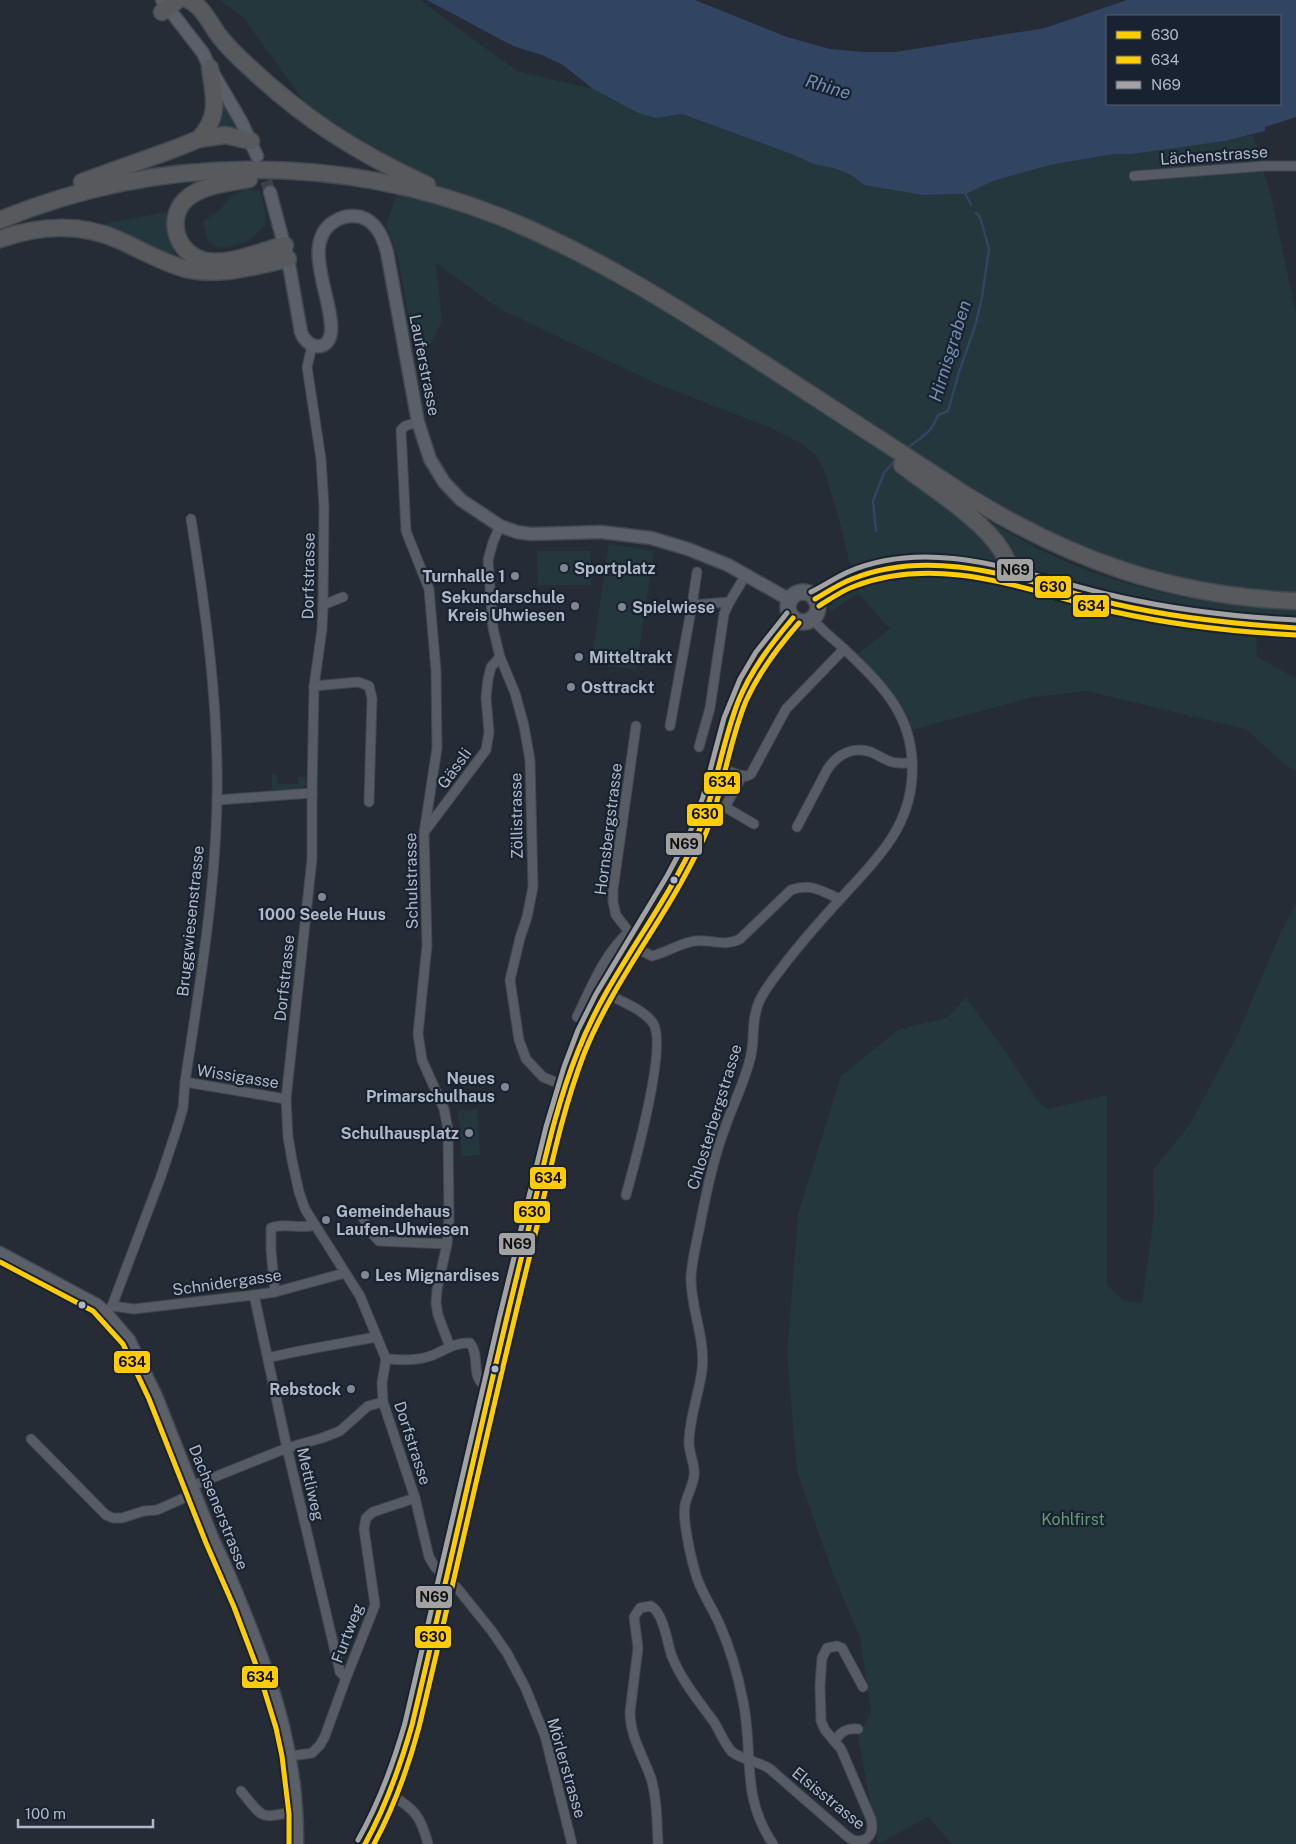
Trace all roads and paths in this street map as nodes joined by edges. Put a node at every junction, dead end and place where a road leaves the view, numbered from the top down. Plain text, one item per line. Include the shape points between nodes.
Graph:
1 (189, 0) edge
2 (164, 4) edge
3 (210, 68) junction
4 (199, 139) junction
5 (254, 148) joint
6 (1296, 166) edge
7 (1134, 176) dead end
8 (249, 180) junction
9 (270, 192) tunnel mouth
10 (484, 211) junction
11 (0, 219) edge
12 (0, 232) edge
13 (0, 239) edge
14 (286, 252) junction
15 (312, 346) junction
16 (418, 422) junction
17 (872, 440) junction
18 (925, 477) junction
19 (191, 519) dead end
20 (500, 526) junction
21 (1011, 570) junction
22 (697, 572) dead end
23 (746, 574) junction
24 (343, 597) dead end
25 (815, 599) junction
26 (790, 600) junction
27 (1296, 601) edge
28 (729, 602) junction
29 (323, 605) junction
30 (692, 605) junction
31 (793, 618) junction
32 (812, 618) junction
33 (1296, 628) edge
34 (844, 649) junction
35 (500, 657) junction
36 (314, 686) junction
37 (636, 726) dead end
38 (670, 726) dead end
39 (700, 747) dead end
40 (912, 763) junction
41 (719, 768) junction
42 (742, 776) junction
43 (312, 793) junction
44 (217, 800) junction
45 (369, 802) dead end
46 (754, 824) dead end
47 (797, 827) dead end
48 (424, 834) junction
49 (840, 899) junction
50 (632, 937) junction
51 (605, 993) junction
52 (577, 1017) dead end
53 (185, 1082) junction
54 (565, 1086) junction
55 (286, 1099) junction
56 (626, 1195) dead end
57 (362, 1215) dead end
58 (314, 1225) junction
59 (446, 1244) junction
60 (0, 1253) edge
61 (345, 1273) junction
62 (275, 1292) junction
63 (254, 1295) junction
64 (109, 1309) junction
65 (376, 1337) junction
66 (450, 1347) junction
67 (268, 1358) junction
68 (386, 1359) junction
69 (491, 1388) junction
70 (383, 1402) junction
71 (30, 1439) dead end
72 (287, 1448) junction
73 (193, 1490) junction
74 (415, 1498) junction
75 (447, 1578) junction
76 (346, 1678) junction
77 (863, 1687) dead end
78 (858, 1729) dead end
79 (834, 1741) junction
80 (291, 1756) junction
81 (748, 1758) junction
82 (241, 1791) dead end
83 (391, 1795) junction
84 (297, 1811) junction
85 (867, 1842) edge
86 (296, 1844) edge
87 (365, 1844) edge
88 (428, 1844) edge
89 (572, 1844) edge
90 (658, 1844) edge
91 (773, 1844) edge

1 - 10 highway via 198,6 219,36 244,62 298,110 382,164
2 - 3 street via 203,53
3 - 4 highway via 215,110
3 - 5 street
4 - 5 highway via 225,135
4 - 11 highway via 52,193
6 - 7 street, Lächenstrasse
8 - 12 highway via 175,184 122,193 54,211
8 - 14 highway via 211,187 187,199 181,206 175,225 183,248 201,260 217,261
8 - 17 highway via 327,184 382,192 452,211 534,242 652,304
9 - 14 street
10 - 11 highway via 423,191 369,179 321,172 250,169 178,173 123,182 61,198
10 - 17 highway via 622,275 730,341
13 - 14 highway via 48,228 88,230 169,263 199,271 228,270
14 - 15 street via 302,335
15 - 16 street, Lauferstrasse via 327,342 331,330 319,259 322,236 329,225 339,219 351,216 365,219 380,233 387,252
15 - 29 street, Dorfstrasse via 307,367 321,459
16 - 20 street, Lauferstrasse via 430,459 444,482 461,500
16 - 48 street, Schulstrasse via 401,430 406,531 429,589 436,671 437,748
17 - 18 highway
17 - 18 highway via 892,458
18 - 21 highway via 990,536
18 - 27 highway via 1087,558 1154,580 1231,596
19 - 44 street, Bruggwiesenstrasse via 205,610 215,717
20 - 23 street, Lauferstrasse via 531,534 601,532 651,538 707,556
20 - 35 street, Zöllistrasse via 488,564 493,628
21 - 25 main road via 924,564 888,568 858,576
21 - 33 main road via 1114,604 1156,613 1220,623
22 - 30 street
23 - 26 street, Lauferstrasse
23 - 28 street
24 - 29 street
25 - 26 main road via 801,592
25 - 32 main road via 817,610
26 - 31 main road via 788,608
28 - 30 street
28 - 39 street via 720,632 710,708
29 - 36 street, Dorfstrasse
30 - 38 street
31 - 32 main road via 802,621
31 - 41 main road via 747,681 734,712
32 - 34 street, Chlosterbergstrasse
34 - 40 street, Chlosterbergstrasse via 878,682 897,707 907,731
34 - 42 street via 786,709 755,768 747,776
35 - 48 street, Gässli via 488,680 486,750
35 - 54 street, Zöllistrasse via 515,693 530,760 533,887 510,980 519,1040 526,1059 542,1076
36 - 43 street, Dorfstrasse
36 - 45 street via 358,682 369,686 372,698
37 - 50 street, Hornsbergstrasse via 613,890 616,915
40 - 47 street via 892,762 860,750 839,756 827,770
40 - 49 street, Chlosterbergstrasse via 909,799 894,836
41 - 42 street
41 - 50 main road via 694,841 662,901
42 - 46 street via 725,807
43 - 44 street
43 - 55 street, Dorfstrasse via 312,859
44 - 53 street, Bruggwiesenstrasse via 212,898
48 - 59 street, Schulstrasse via 427,945 418,1034 422,1060 444,1109 448,1130 449,1220
49 - 50 street, Hornsbergstrasse via 811,886 790,890 733,943 695,941 652,956 640,950
49 - 81 street, Chlosterbergstrasse via 786,962 757,1005 752,1055 708,1184 691,1274 703,1366 690,1434 689,1450 695,1468 686,1497 685,1522 696,1576 720,1626 743,1698
50 - 51 main road
50 - 52 street via 623,938 606,961
51 - 54 main road
51 - 56 street via 648,1017 658,1037 643,1131
53 - 55 street, Wissigasse
53 - 64 street, Bruggwiesenstrasse via 183,1108 160,1179
54 - 69 main road
55 - 58 street, Dorfstrasse via 295,1175
57 - 59 street via 368,1229 379,1241
58 - 61 street, Dorfstrasse
58 - 62 street via 271,1228
59 - 66 street, Schulstrasse via 436,1303
60 - 64 street, Dachsenerstrasse
61 - 62 street, Schnidergasse
61 - 65 street, Dorfstrasse via 366,1308
62 - 63 street, Schnidergasse
63 - 64 street, Schnidergasse
63 - 67 street, Mettliweg
64 - 73 street, Dachsenerstrasse via 147,1374
65 - 67 street
65 - 68 street, Dorfstrasse
66 - 68 street via 432,1356 404,1361
66 - 69 street via 470,1343 474,1348 478,1378
67 - 72 street, Mettliweg
68 - 70 street, Dorfstrasse
69 - 75 main road
70 - 72 street via 368,1406 340,1431
70 - 74 street, Dorfstrasse
71 - 73 street via 106,1515 113,1518 157,1510
72 - 73 street
72 - 76 street, Mettliweg via 340,1672
73 - 80 street, Dachsenerstrasse via 257,1642
74 - 75 street, Dorfstrasse via 429,1557
74 - 76 street, Furtweg via 373,1512 366,1518 364,1529 375,1605
75 - 83 main road via 408,1742
75 - 89 street, Mörlerstrasse via 492,1630 525,1687 545,1736
76 - 80 street, Furtweg via 320,1745 312,1753
77 - 79 street, Elsisstrasse via 842,1648 827,1648 823,1652 820,1715 825,1730
78 - 79 street via 844,1730
79 - 85 street, Elsisstrasse via 841,1749 872,1819 873,1831
80 - 84 street, Dachsenerstrasse
81 - 85 street, Elsisstrasse via 770,1769 852,1840
81 - 90 street, Elsisstrasse via 736,1755 729,1748 686,1685 674,1662 657,1611 651,1606 640,1608 634,1617 638,1648 630,1722 651,1780 656,1802
81 - 91 street, Chlosterbergstrasse via 756,1812
82 - 84 street via 258,1813 266,1817
83 - 87 main road
83 - 88 street via 411,1807
84 - 86 street, Dachsenerstrasse

